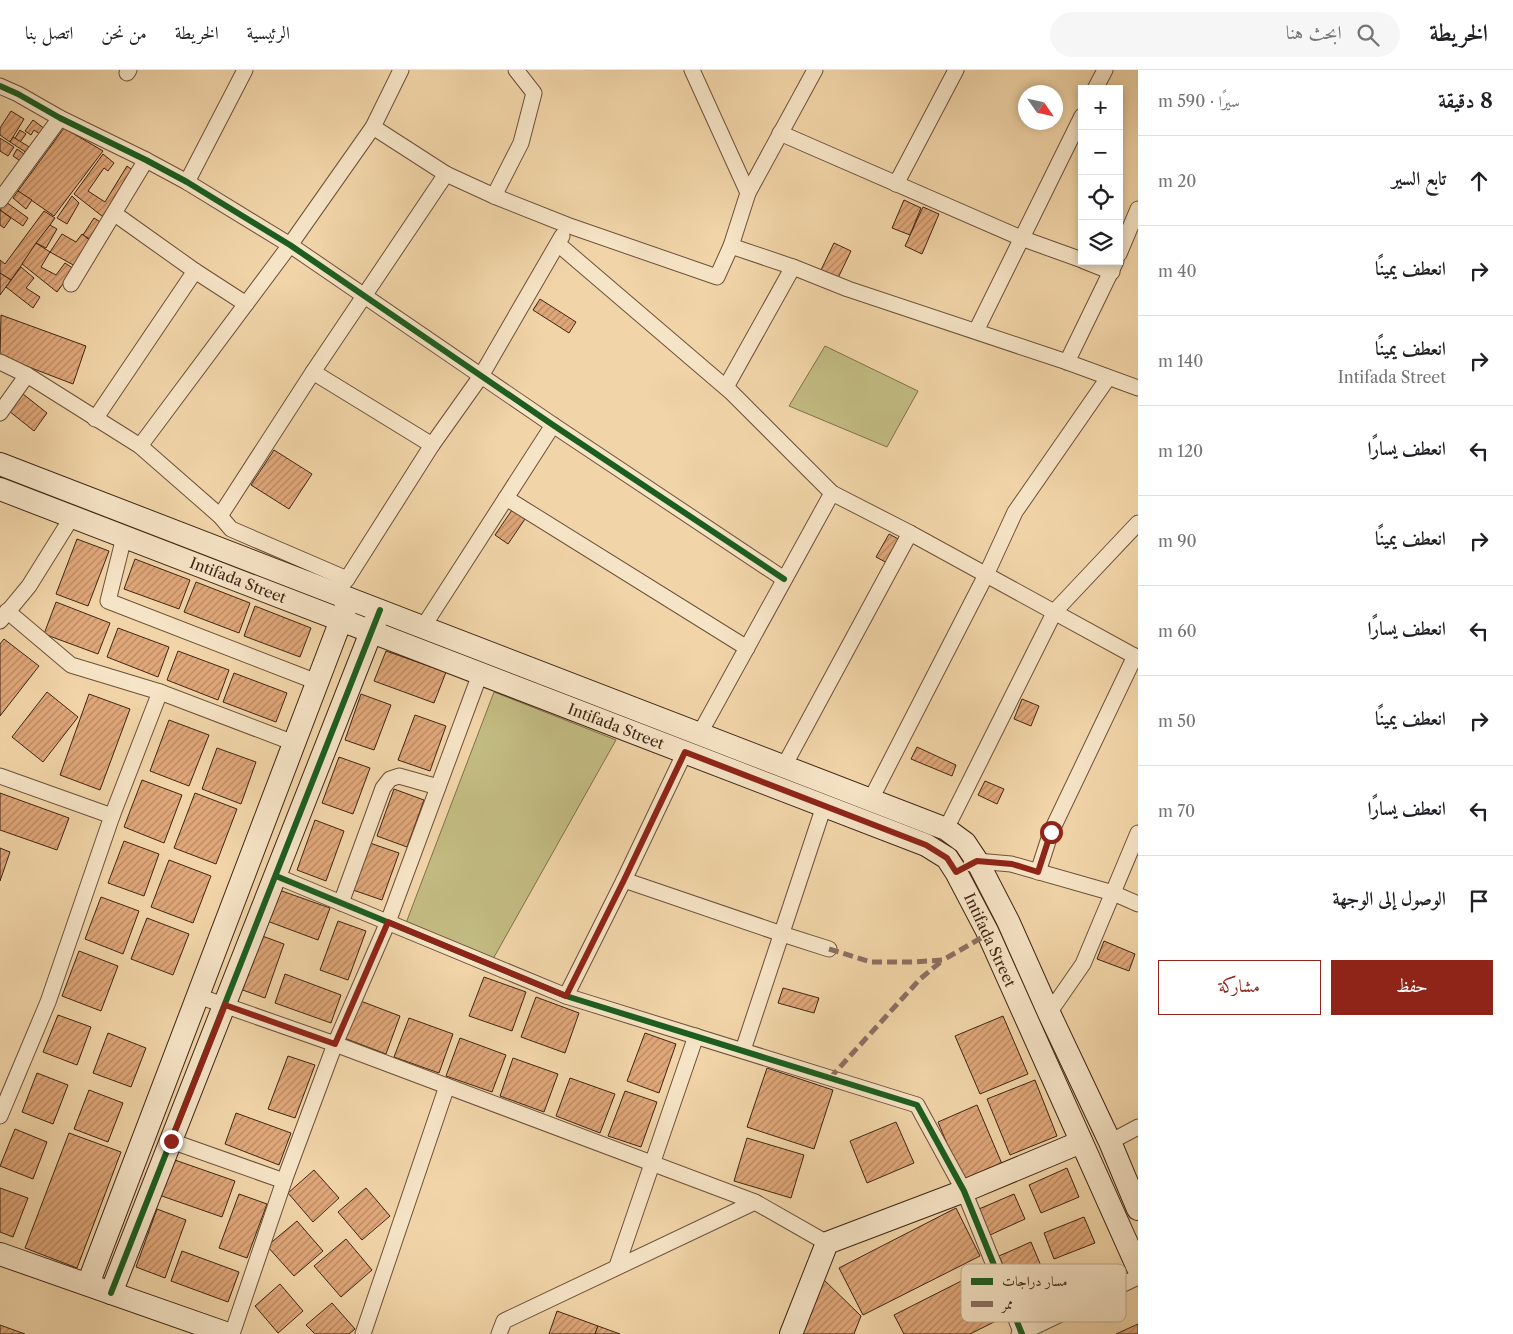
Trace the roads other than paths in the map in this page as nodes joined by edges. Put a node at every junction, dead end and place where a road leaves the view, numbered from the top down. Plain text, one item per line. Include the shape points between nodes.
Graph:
1 (245, 70) edge
2 (401, 70) edge
3 (516, 70) edge
4 (692, 70) edge
5 (815, 70) edge
6 (956, 70) edge
7 (1105, 70) edge
8 (1097, 85) edge
9 (0, 86) edge
10 (60, 118) junction
11 (1078, 124) edge
12 (373, 128) junction
13 (780, 133) junction
14 (146, 160) junction
15 (446, 174) junction
16 (187, 182) junction
17 (896, 184) junction
18 (748, 193) junction
19 (494, 196) junction
20 (0, 200) edge
21 (1137, 213) edge
22 (115, 214) junction
23 (568, 225) junction
24 (1021, 238) junction
25 (558, 244) junction
26 (290, 245) junction
27 (1123, 245) edge
28 (731, 246) junction
29 (1078, 259) edge
30 (1114, 266) edge
31 (793, 267) junction
32 (195, 271) junction
33 (71, 284) dead end
34 (365, 296) junction
35 (246, 304) junction
36 (976, 331) junction
37 (0, 362) edge
38 (1067, 362) junction
39 (313, 372) junction
40 (27, 375) junction
41 (482, 376) junction
42 (1108, 378) junction
43 (726, 387) junction
44 (1138, 388) edge
45 (0, 413) edge
46 (95, 419) junction
47 (553, 426) junction
48 (432, 445) junction
49 (140, 446) junction
50 (0, 464) edge
51 (0, 489) edge
52 (832, 493) junction
53 (506, 498) junction
54 (220, 516) junction
55 (72, 517) junction
56 (1138, 523) edge
57 (910, 533) junction
58 (124, 537) junction
59 (986, 575) junction
60 (784, 579) junction
61 (344, 590) junction
62 (380, 610) junction
63 (1055, 611) junction
64 (4, 616) edge
65 (341, 620) junction
66 (423, 627) junction
67 (372, 632) junction
68 (747, 648) junction
69 (1136, 657) edge
70 (480, 674) junction
71 (318, 682) junction
72 (160, 692) junction
73 (700, 733) junction
74 (294, 743) junction
75 (685, 752) junction
76 (784, 766) junction
77 (0, 776) edge
78 (438, 787) junction
79 (871, 799) junction
80 (824, 806) junction
81 (112, 816) junction
82 (937, 825) junction
83 (1138, 833) edge
84 (920, 843) junction
85 (977, 861) junction
86 (956, 872) junction
87 (1038, 872) junction
88 (276, 876) junction
89 (624, 880) junction
90 (1113, 893) junction
91 (341, 903) junction
92 (1138, 904) edge
93 (388, 922) junction
94 (782, 934) junction
95 (829, 949) dead end
96 (198, 996) junction
97 (566, 996) junction
98 (225, 1005) junction
99 (1048, 1013) junction
100 (696, 1036) junction
101 (335, 1044) junction
102 (743, 1050) junction
103 (447, 1086) junction
104 (0, 1116) edge
105 (1138, 1127) edge
106 (171, 1141) junction
107 (1081, 1142) junction
108 (1110, 1142) junction
109 (652, 1163) junction
110 (284, 1181) junction
111 (964, 1191) junction
112 (754, 1202) junction
113 (1138, 1209) edge
114 (827, 1243) junction
115 (0, 1254) edge
116 (993, 1264) edge
117 (617, 1266) junction
118 (1138, 1268) edge
119 (1138, 1277) edge
120 (1126, 1283) edge
121 (88, 1284) junction
122 (111, 1293) junction
123 (1016, 1322) edge
124 (1046, 1322) edge
125 (230, 1334) edge
126 (363, 1334) edge
127 (498, 1334) edge
128 (791, 1334) edge
129 (1021, 1334) edge

1 - 16 street
2 - 12 street
3 - 19 street via 534,94 521,143
4 - 18 street
5 - 13 street
6 - 17 street
7 - 8 street
9 - 10 street
10 - 14 street
10 - 20 street
11 - 24 street
12 - 15 street
12 - 26 street
13 - 17 street
13 - 18 street
14 - 16 street
14 - 22 street
15 - 19 street
15 - 34 street
16 - 26 street
17 - 24 street
18 - 28 street
19 - 23 street
21 - 27 street
22 - 32 street
22 - 33 street
23 - 25 street
23 - 28 street via 716,277
24 - 29 street
24 - 36 street
25 - 41 street
25 - 43 street
26 - 34 street
26 - 35 street
28 - 31 street
30 - 38 street
31 - 36 street via 848,289
31 - 43 street
32 - 35 street
32 - 46 street
34 - 39 street
34 - 41 street
35 - 49 street
36 - 38 street
37 - 40 street
38 - 42 street
39 - 48 street
39 - 54 street
40 - 45 street
40 - 46 street
41 - 47 street
41 - 48 street
42 - 44 street
42 - 59 street via 1015,512
43 - 52 street
46 - 49 street
47 - 53 street
47 - 60 street
48 - 61 street
49 - 54 street
50 - 61 main road, Intifada Street
51 - 55 main road, Intifada Street
52 - 57 street
52 - 60 street
53 - 66 street
53 - 68 street
54 - 61 street via 231,529
55 - 58 main road, Intifada Street
55 - 64 street via 30,586
56 - 63 street
57 - 59 street
57 - 76 street
58 - 65 main road, Intifada Street
58 - 71 street via 108,601
59 - 63 street
59 - 79 street
60 - 68 street
61 - 62 main road, Intifada Street
61 - 65 main road
62 - 66 main road, Intifada Street
62 - 67 main road
63 - 69 street
63 - 82 street
64 - 72 street via 71,665
65 - 67 main road, Intifada Street
65 - 71 main road
66 - 73 main road, Intifada Street
67 - 70 main road, Intifada Street
67 - 88 main road
68 - 73 street
69 - 87 street via 1051,832
70 - 75 main road, Intifada Street
70 - 78 street
71 - 74 main road
72 - 74 street
72 - 81 street
73 - 76 main road, Intifada Street
74 - 96 main road
75 - 80 main road, Intifada Street
75 - 89 street
76 - 79 main road, Intifada Street
77 - 81 street
78 - 91 street via 400,776 390,779 383,788
78 - 93 street
79 - 82 main road, Intifada Street
80 - 84 main road, Intifada Street
80 - 94 street
81 - 104 street via 48,1002
82 - 84 street
82 - 85 main road, Intifada Street via 964,843
83 - 90 street
84 - 86 main road, Intifada Street via 947,858
85 - 86 street
85 - 87 street via 1012,864
85 - 99 main road, Intifada Street via 1008,921
86 - 107 main road, Intifada Street via 988,934
87 - 90 street
88 - 91 street
88 - 98 main road
89 - 94 street
89 - 97 street
90 - 92 street
90 - 99 street via 1083,964
91 - 93 street
93 - 97 street
93 - 101 street
94 - 95 street
94 - 102 street
96 - 98 street
96 - 121 main road
97 - 100 street
98 - 101 street
98 - 106 main road
99 - 108 main road, Intifada Street
100 - 102 street
100 - 109 street
101 - 103 street
101 - 110 street
102 - 111 street via 917,1105
103 - 109 street
103 - 126 street
105 - 108 street
106 - 110 street
106 - 122 main road
107 - 111 main road
107 - 118 main road, Intifada Street
108 - 113 main road, Intifada Street
109 - 112 street
109 - 117 street
110 - 125 street
111 - 114 main road
111 - 116 street
112 - 114 street
112 - 117 street
114 - 128 main road
115 - 121 main road
117 - 127 street via 504,1321
119 - 120 street
121 - 122 main road
122 - 125 main road
123 - 129 street
124 - 129 street

